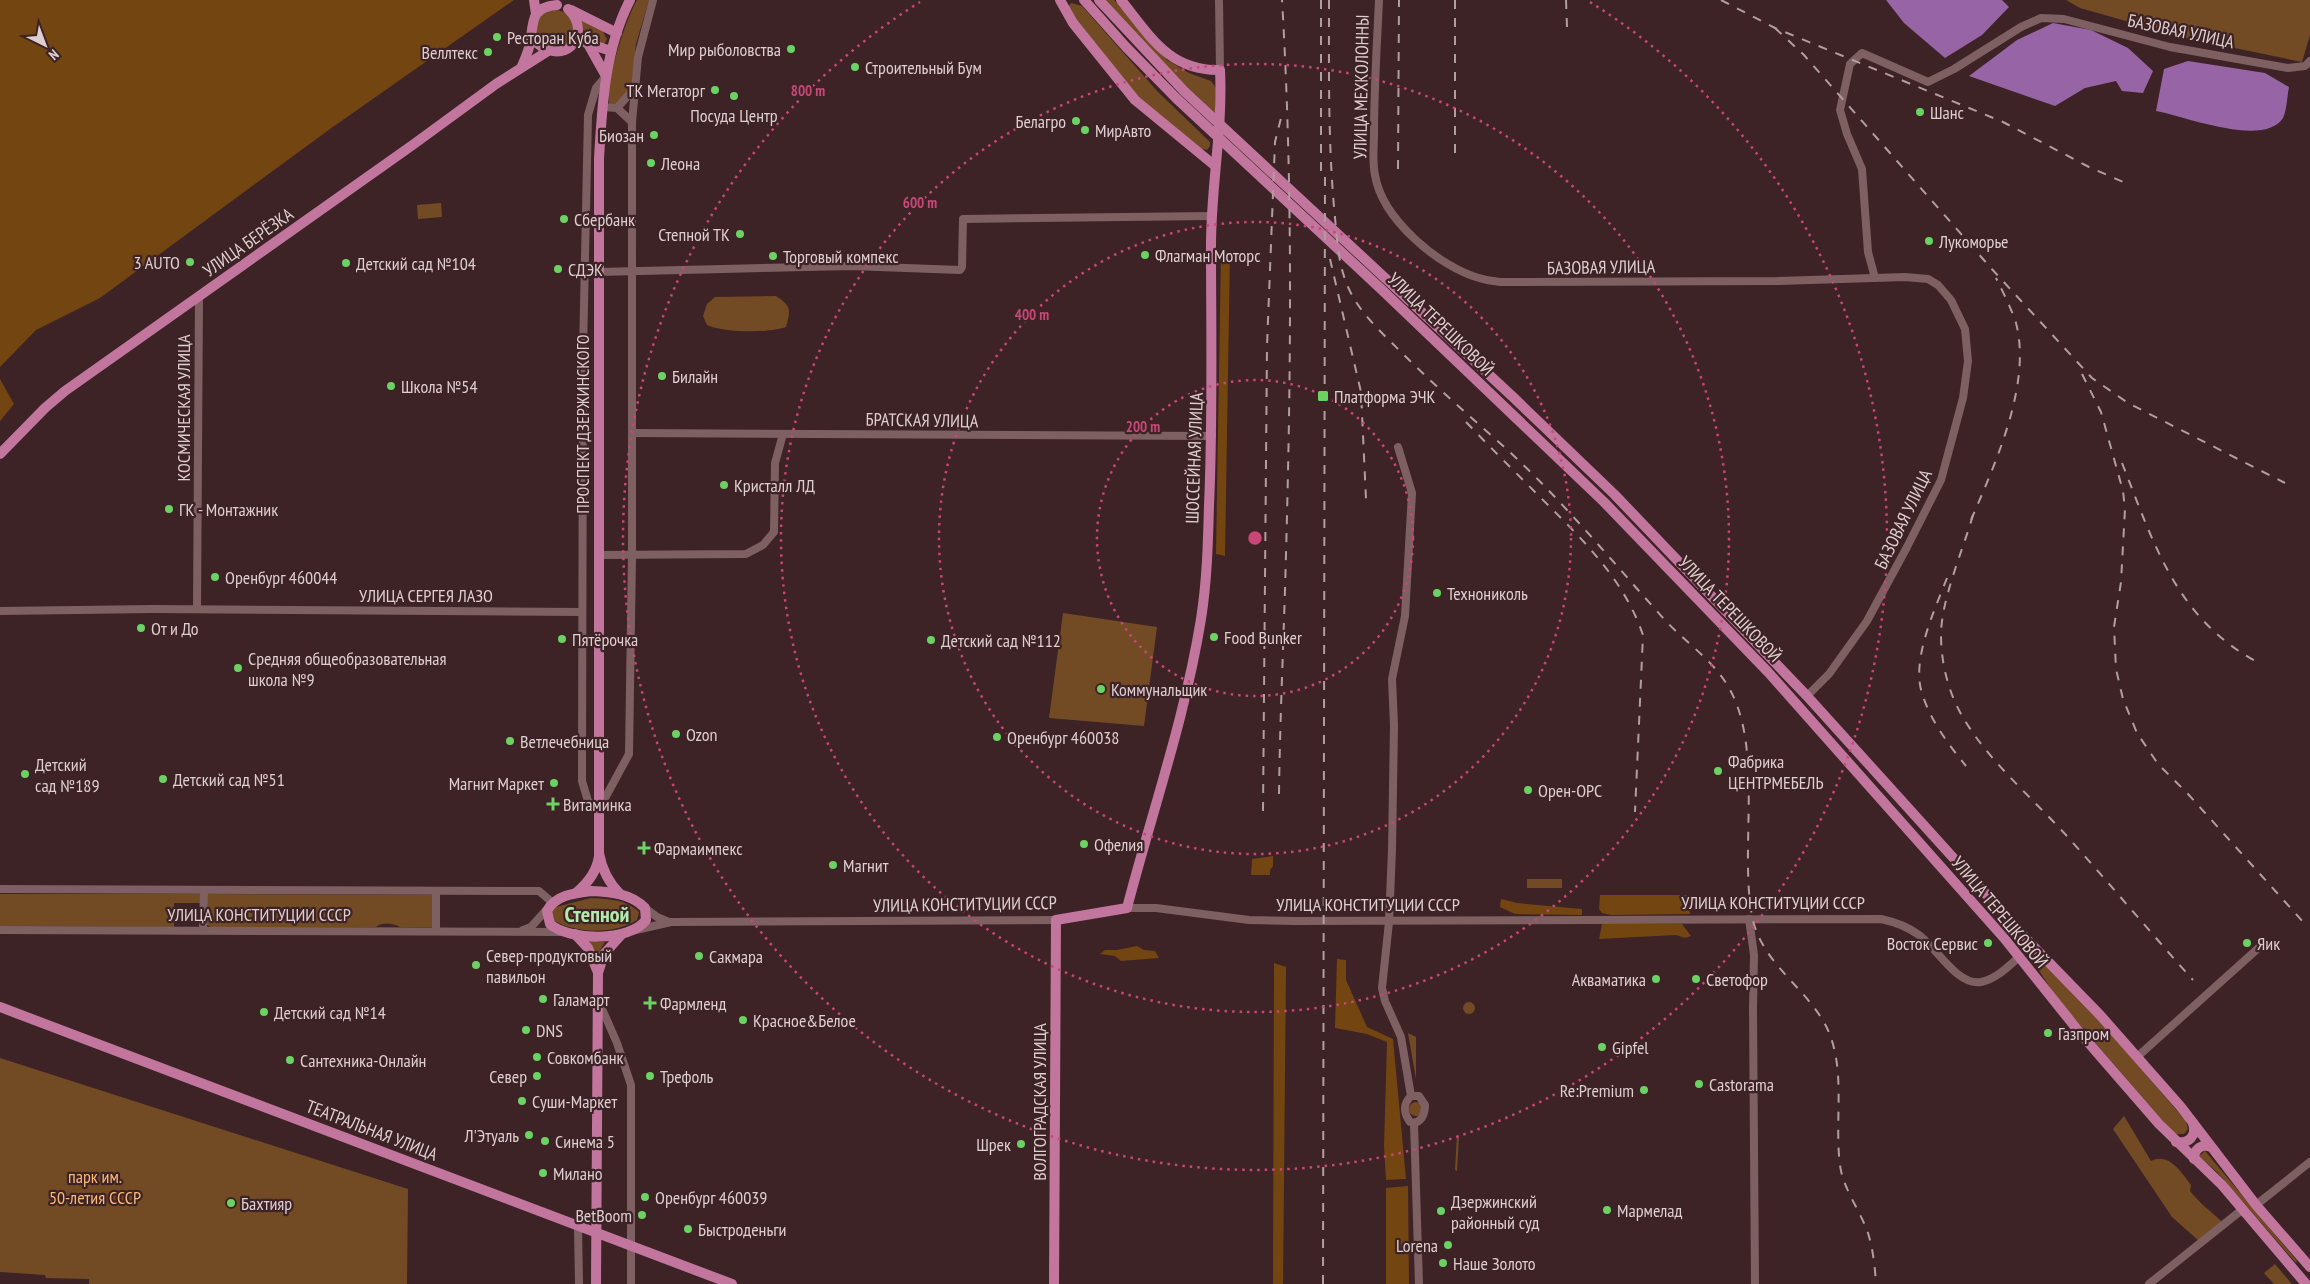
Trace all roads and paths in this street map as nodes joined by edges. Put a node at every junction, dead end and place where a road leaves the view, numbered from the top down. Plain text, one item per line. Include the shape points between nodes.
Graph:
1 (534, 0) edge
2 (630, 0) edge
3 (653, 0) edge
4 (1084, 0) edge
5 (1099, 0) edge
6 (1121, 0) edge
7 (1219, 0) edge
8 (1379, 0) edge
9 (553, 2) edge
10 (1063, 2) edge
11 (568, 9) junction
12 (536, 14) junction
13 (617, 33) junction
14 (531, 37) junction
15 (576, 38) junction
16 (587, 42) junction
17 (548, 51) junction
18 (611, 51) junction
19 (2307, 63) edge
20 (522, 66) junction
21 (1220, 70) junction
22 (606, 76) junction
23 (634, 89) junction
24 (602, 107) junction
25 (617, 108) junction
26 (1195, 109) junction
27 (632, 122) junction
28 (1214, 165) junction
29 (1374, 175) joint
30 (1212, 216) junction
31 (598, 272) junction
32 (631, 272) junction
33 (1875, 278) junction
34 (1384, 284) junction
35 (199, 297) junction
36 (632, 432) junction
37 (783, 434) junction
38 (1212, 436) junction
39 (1398, 447) dead end
40 (0, 454) edge
41 (583, 461) junction
42 (598, 461) junction
43 (1661, 543) junction
44 (1652, 552) junction
45 (632, 555) junction
46 (599, 556) junction
47 (197, 609) junction
48 (0, 610) edge
49 (582, 612) junction
50 (1807, 696) junction
51 (1798, 705) junction
52 (598, 811) junction
53 (599, 853) junction
54 (0, 889) edge
55 (204, 890) junction
56 (436, 891) junction
57 (576, 893) junction
58 (620, 894) junction
59 (551, 905) junction
60 (645, 908) junction
61 (1127, 908) junction
62 (1749, 919) junction
63 (1056, 920) junction
64 (671, 922) junction
65 (1389, 922) junction
66 (0, 930) edge
67 (203, 930) junction
68 (634, 930) junction
69 (436, 931) junction
70 (519, 932) junction
71 (571, 933) junction
72 (622, 934) junction
73 (2263, 944) dead end
74 (2032, 945) junction
75 (2019, 957) junction
76 (598, 974) junction
77 (597, 997) junction
78 (0, 1007) edge
79 (2137, 1057) junction
80 (1411, 1096) junction
81 (1414, 1123) junction
82 (2193, 1123) junction
83 (2176, 1142) junction
84 (2211, 1147) junction
85 (2194, 1159) junction
86 (2310, 1162) edge
87 (2256, 1205) junction
88 (2243, 1209) junction
89 (578, 1226) junction
90 (597, 1233) junction
91 (631, 1246) junction
92 (2303, 1259) junction
93 (2310, 1267) edge
94 (2292, 1268) junction
95 (579, 1284) edge
96 (596, 1284) edge
97 (631, 1284) edge
98 (732, 1284) edge
99 (1054, 1284) edge
100 (1418, 1284) edge
101 (1755, 1284) edge
102 (2149, 1284) edge
103 (2306, 1284) edge

1 - 12 main road
2 - 13 main road, ПРОСПЕКТ ДЗЕРЖИНСКОГО
3 - 23 street via 638,57
4 - 26 main road, УЛИЦА ТЕРЕШКОВОЙ via 1126,48
5 - 26 main road, УЛИЦА ТЕРЕШКОВОЙ
6 - 21 main road via 1176,61 1205,70
7 - 21 street, ШОССЕЙНАЯ УЛИЦА
8 - 29 street, УЛИЦА МЕХКОЛОННЫ
9 - 11 main road
9 - 12 main road
10 - 28 main road via 1090,46 1135,100
11 - 13 main road
11 - 15 main road via 578,22
12 - 14 main road via 531,25
13 - 18 main road, ПРОСПЕКТ ДЗЕРЖИНСКОГО
14 - 17 main road
14 - 20 main road
15 - 16 main road
15 - 17 main road via 569,48
16 - 18 main road
16 - 22 main road
17 - 20 main road, УЛИЦА БЕРЁЗКА
18 - 22 main road, ПРОСПЕКТ ДЗЕРЖИНСКОГО
19 - 33 street, БАЗОВАЯ УЛИЦА via 2288,68 2170,47 2064,19 2041,18 1928,82 1862,53 1850,64 1840,110 1862,169 1868,252
20 - 35 main road, УЛИЦА БЕРЁЗКА
21 - 28 main road, ШОССЕЙНАЯ УЛИЦА via 1220,113
22 - 24 main road, ПРОСПЕКТ ДЗЕРЖИНСКОГО
22 - 41 street via 596,88 588,115
23 - 25 street
23 - 27 street
24 - 25 street
24 - 31 main road, ПРОСПЕКТ ДЗЕРЖИНСКОГО via 598,158
25 - 27 street
26 - 34 main road, УЛИЦА ТЕРЕШКОВОЙ
27 - 32 street
28 - 30 main road, ШОССЕЙНАЯ УЛИЦА
29 - 33 street, БАЗОВАЯ УЛИЦА via 1392,212 1419,244 1446,264 1480,279 1524,282
30 - 32 street via 963,219 960,270 851,266
30 - 38 main road, ШОССЕЙНАЯ УЛИЦА
31 - 32 street
31 - 42 main road, ПРОСПЕКТ ДЗЕРЖИНСКОГО
32 - 36 street
33 - 50 street, БАЗОВАЯ УЛИЦА via 1928,280 1938,285 1951,300 1967,338 1968,361 1963,398 1941,480 1908,546 1849,649
34 - 43 main road, УЛИЦА ТЕРЕШКОВОЙ via 1540,423
34 - 44 main road, УЛИЦА ТЕРЕШКОВОЙ
35 - 40 main road, УЛИЦА БЕРЁЗКА via 44,408
35 - 47 street, КОСМИЧЕСКАЯ УЛИЦА
36 - 37 street, БРАТСКАЯ УЛИЦА
36 - 45 street
37 - 38 street, БРАТСКАЯ УЛИЦА
37 - 45 street via 775,463 774,532 763,544 746,554
38 - 61 main road, ШОССЕЙНАЯ УЛИЦА via 1206,578 1196,648 1173,745
39 - 65 street via 1412,494 1405,616 1392,679 1394,725
41 - 42 street
41 - 49 street
42 - 46 main road, ПРОСПЕКТ ДЗЕРЖИНСКОГО
43 - 44 main road
43 - 50 main road, УЛИЦА ТЕРЕШКОВОЙ
44 - 51 main road, УЛИЦА ТЕРЕШКОВОЙ
45 - 46 street
45 - 52 street via 629,754
46 - 52 main road, ПРОСПЕКТ ДЗЕРЖИНСКОГО
47 - 48 street, УЛИЦА СЕРГЕЯ ЛАЗО
47 - 49 street, УЛИЦА СЕРГЕЯ ЛАЗО
49 - 52 street via 582,781 588,801
50 - 51 main road
50 - 74 main road, УЛИЦА ТЕРЕШКОВОЙ
51 - 75 main road, УЛИЦА ТЕРЕШКОВОЙ
52 - 53 main road, ПРОСПЕКТ ДЗЕРЖИНСКОГО
53 - 57 main road, ПРОСПЕКТ ДЗЕРЖИНСКОГО via 596,869
53 - 58 main road, ПРОСПЕКТ ДЗЕРЖИНСКОГО via 603,872
54 - 55 street
55 - 56 street
55 - 67 street
56 - 59 street via 539,891
56 - 69 street
57 - 58 main road via 591,890
57 - 59 main road
58 - 60 main road
59 - 70 street via 531,926
59 - 71 main road via 546,915 550,924
60 - 64 street, УЛИЦА КОНСТИТУЦИИ СССР
60 - 68 main road via 646,920
61 - 63 main road, УЛИЦА КОНСТИТУЦИИ СССР
61 - 65 street, УЛИЦА КОНСТИТУЦИИ СССР via 1156,908 1249,920
62 - 65 street, УЛИЦА КОНСТИТУЦИИ СССР
62 - 75 street, УЛИЦА КОНСТИТУЦИИ СССР via 1865,918 1895,922 1921,936 1961,976 1976,982 1992,978
62 - 101 street via 1754,955
63 - 64 street, УЛИЦА КОНСТИТУЦИИ СССР
63 - 99 main road, ВОЛГОГРАДСКАЯ УЛИЦА
64 - 68 street, УЛИЦА КОНСТИТУЦИИ СССР
65 - 80 street via 1382,988 1401,1037
66 - 67 street, УЛИЦА КОНСТИТУЦИИ СССР
67 - 69 street, УЛИЦА КОНСТИТУЦИИ СССР
68 - 72 main road
69 - 70 street, УЛИЦА КОНСТИТУЦИИ СССР
70 - 71 street, УЛИЦА КОНСТИТУЦИИ СССР
71 - 72 main road
71 - 76 main road via 592,953
72 - 76 main road via 604,954
73 - 79 street
74 - 75 main road, УЛИЦА КОНСТИТУЦИИ СССР
74 - 79 main road, УЛИЦА ТЕРЕШКОВОЙ
75 - 83 main road, УЛИЦА ТЕРЕШКОВОЙ via 2080,1033
76 - 77 main road
77 - 90 main road
77 - 91 street via 631,1086
78 - 89 main road, ТЕАТРАЛЬНАЯ УЛИЦА
79 - 82 main road, УЛИЦА ТЕРЕШКОВОЙ
80 - 81 street via 1406,1101 1405,1112
80 - 81 street via 1419,1096 1425,1105 1423,1116
81 - 100 street
82 - 83 main road via 2194,1133 2190,1140
82 - 84 main road, УЛИЦА ТЕРЕШКОВОЙ
83 - 85 main road, УЛИЦА ТЕРЕШКОВОЙ
84 - 85 main road via 2200,1148
84 - 87 main road, УЛИЦА ТЕРЕШКОВОЙ
85 - 88 main road, УЛИЦА ТЕРЕШКОВОЙ
86 - 87 street
87 - 92 main road, УЛИЦА ТЕРЕШКОВОЙ
88 - 94 main road, УЛИЦА ТЕРЕШКОВОЙ
88 - 102 street
89 - 90 main road, ТЕАТРАЛЬНАЯ УЛИЦА
89 - 95 street
90 - 91 main road, ТЕАТРАЛЬНАЯ УЛИЦА
90 - 96 main road
91 - 97 street
91 - 98 main road, ТЕАТРАЛЬНАЯ УЛИЦА
92 - 93 main road, УЛИЦА ТЕРЕШКОВОЙ
92 - 94 main road via 2300,1266
94 - 103 main road, УЛИЦА ТЕРЕШКОВОЙ

